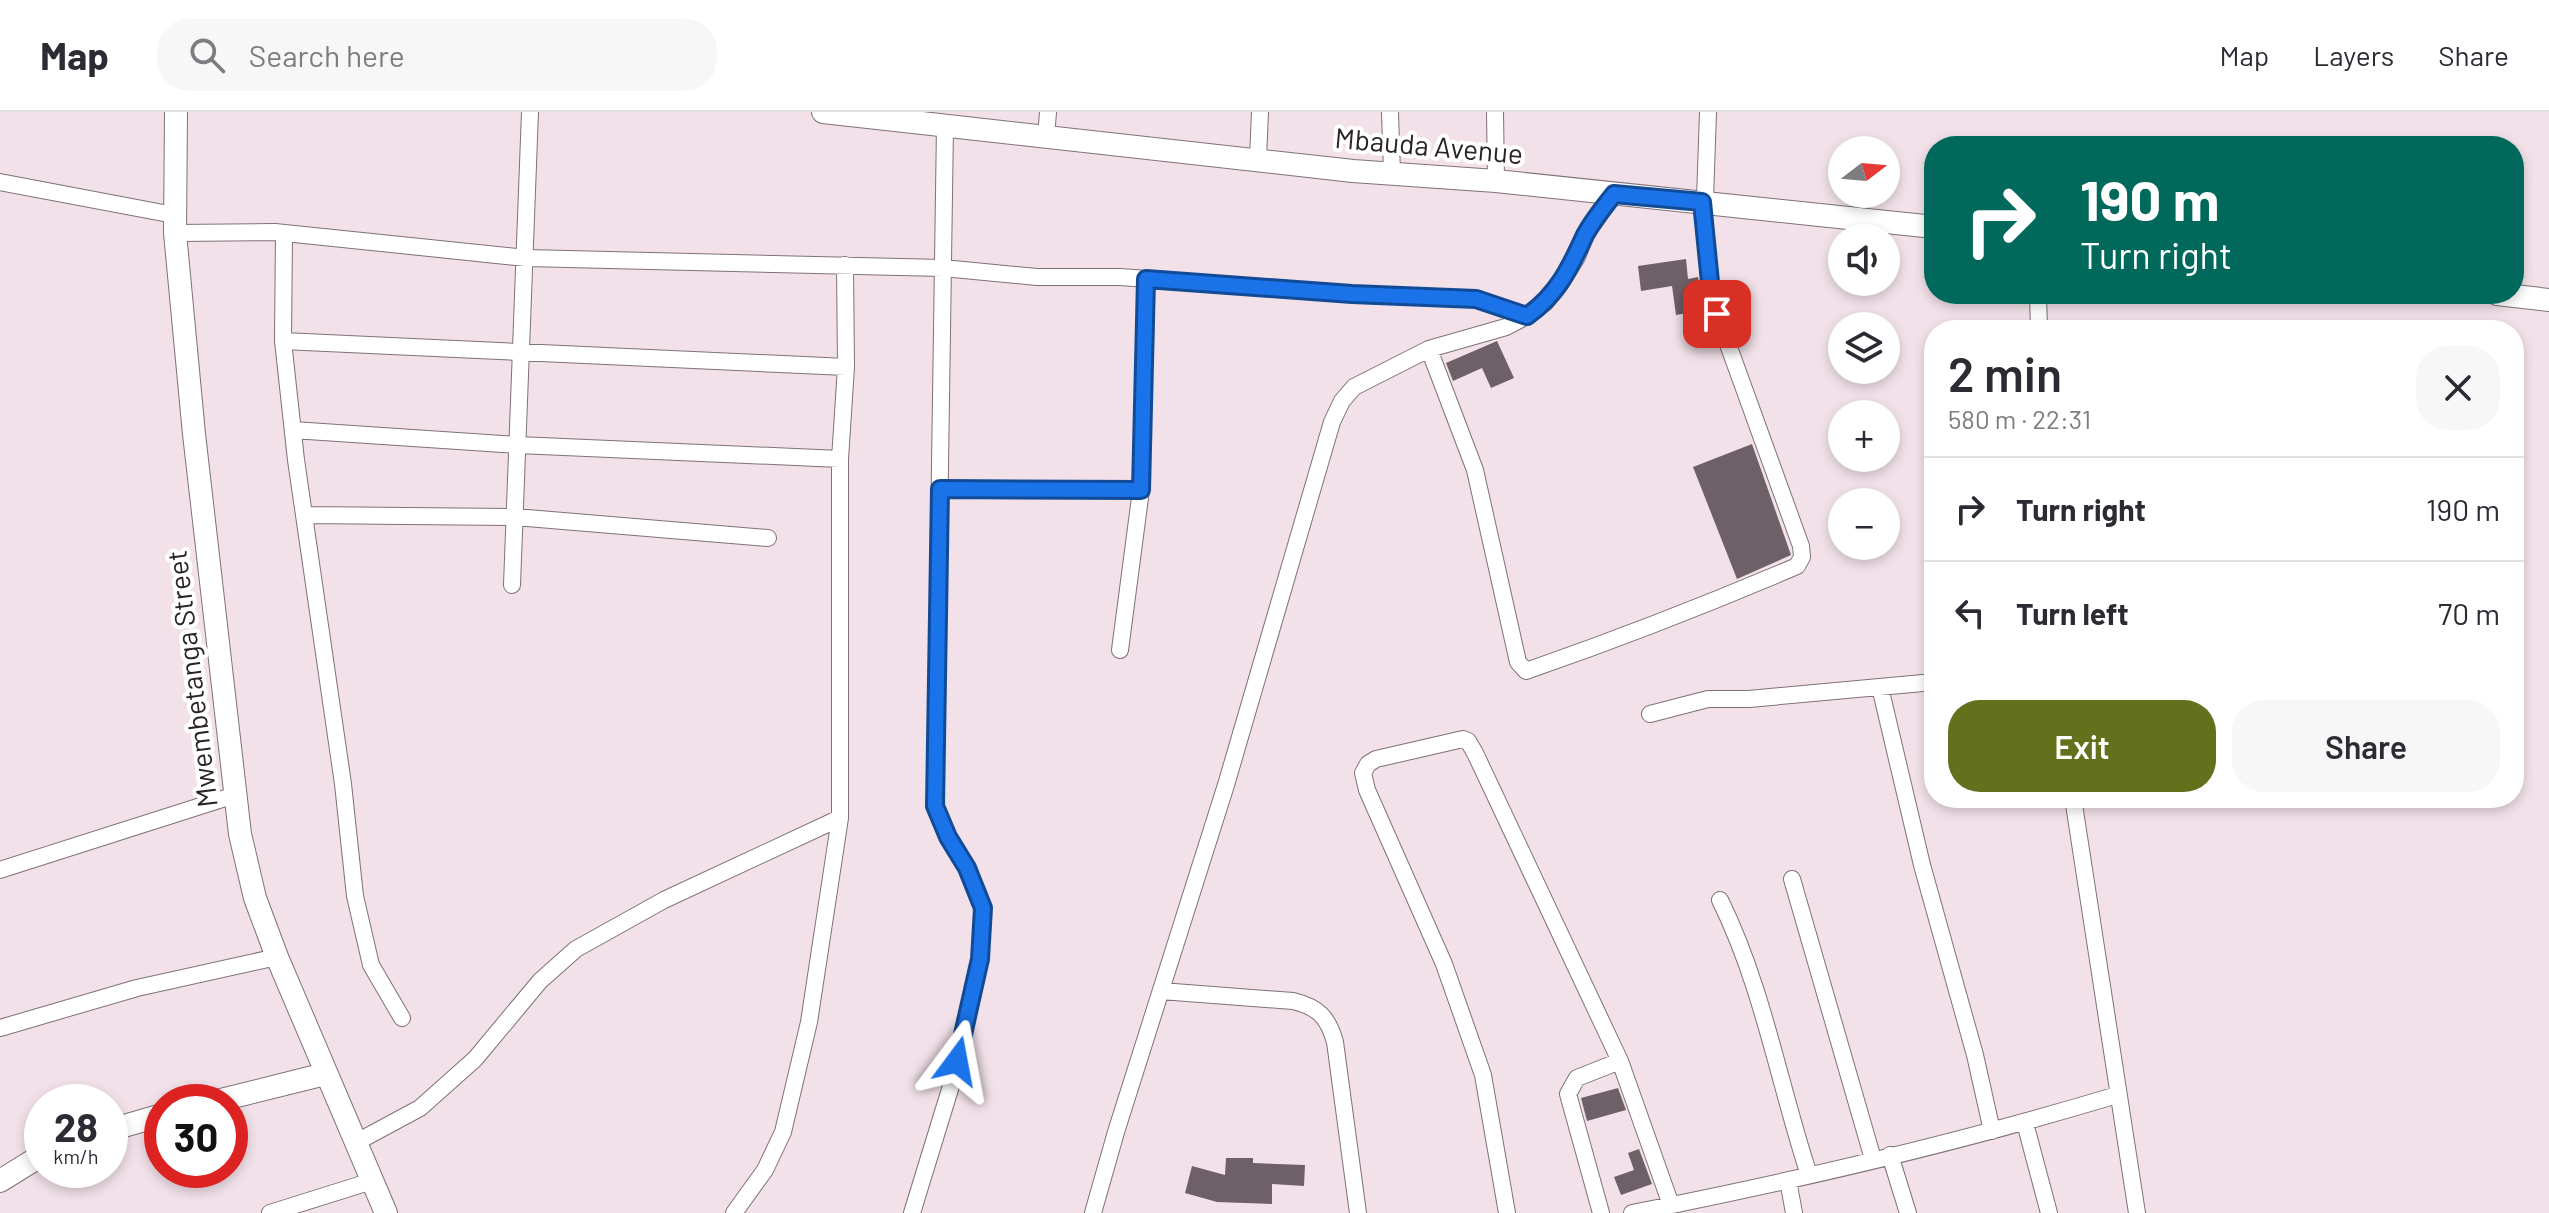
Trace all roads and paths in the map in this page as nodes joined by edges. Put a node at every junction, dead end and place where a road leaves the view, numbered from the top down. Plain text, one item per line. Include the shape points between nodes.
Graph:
1 (176, 112) edge
2 (530, 112) edge
3 (823, 112) edge
4 (1048, 112) edge
5 (1260, 112) edge
6 (1390, 112) edge
7 (1495, 112) edge
8 (1708, 112) edge
9 (945, 126) junction
10 (1046, 137) junction
11 (1258, 159) junction
12 (1392, 174) junction
13 (1496, 181) junction
14 (0, 182) edge
15 (1614, 194) junction
16 (1702, 202) junction
17 (175, 224) junction
18 (1924, 226) edge
19 (284, 233) junction
20 (526, 258) junction
21 (845, 265) junction
22 (943, 268) junction
23 (1146, 279) junction
24 (2524, 297) edge
25 (2549, 300) edge
26 (1527, 316) junction
27 (283, 341) junction
28 (1429, 349) junction
29 (522, 351) junction
30 (846, 367) junction
31 (293, 430) junction
32 (518, 445) junction
33 (840, 459) junction
34 (940, 489) junction
35 (1141, 490) junction
36 (304, 515) junction
37 (515, 517) junction
38 (768, 538) dead end
39 (512, 585) dead end
40 (1120, 650) dead end
41 (1924, 683) edge
42 (1880, 687) junction
43 (1650, 714) dead end
44 (235, 795) junction
45 (2074, 808) edge
46 (840, 818) junction
47 (0, 870) edge
48 (1792, 879) dead end
49 (1720, 900) dead end
50 (277, 957) junction
51 (1161, 991) junction
52 (402, 1018) dead end
53 (0, 1028) edge
54 (1620, 1061) junction
55 (325, 1074) junction
56 (248, 1093) edge
57 (2117, 1095) junction
58 (2025, 1123) junction
59 (1992, 1131) junction
60 (355, 1143) junction
61 (1882, 1157) junction
62 (24, 1166) edge
63 (1809, 1175) junction
64 (1788, 1180) junction
65 (0, 1181) edge
66 (372, 1181) junction
67 (1671, 1205) junction
68 (270, 1213) edge
69 (386, 1213) edge
70 (734, 1213) edge
71 (912, 1213) edge
72 (1093, 1213) edge
73 (1358, 1213) edge
74 (1507, 1213) edge
75 (1601, 1213) edge
76 (1632, 1213) edge
77 (1794, 1213) edge
78 (1908, 1213) edge
79 (2049, 1213) edge
80 (2137, 1213) edge

1 - 17 street, Mwembetanga Street
2 - 20 street
3 - 9 street, Mbauda Avenue
4 - 10 street
5 - 11 street
6 - 12 street
7 - 13 street
8 - 16 street
9 - 10 street, Mbauda Avenue
9 - 22 street
10 - 11 street, Mbauda Avenue
11 - 12 street, Mbauda Avenue
12 - 13 street, Mbauda Avenue
13 - 15 street, Mbauda Avenue
14 - 17 street
15 - 16 street, Mbauda Avenue
15 - 26 street via 1559,286
16 - 18 street, Mbauda Avenue
16 - 28 street via 1711,292 1801,546 1797,566 1524,670 1475,470
17 - 19 street
17 - 44 street, Mwembetanga Street
19 - 20 street
19 - 27 street
20 - 21 street
20 - 29 street
21 - 22 street
21 - 30 street
22 - 23 street
22 - 34 street
23 - 26 street via 1476,299
23 - 35 street
24 - 25 street
26 - 28 street
27 - 29 street
27 - 31 street
28 - 51 street via 1354,387 1332,422
29 - 30 street
29 - 32 street
30 - 33 street
31 - 32 street
31 - 36 street
32 - 33 street
32 - 37 street
33 - 46 street
34 - 35 street
34 - 71 street via 935,806 983,908 980,959 951,1086
35 - 40 street
36 - 37 street
36 - 52 street via 355,896 371,965
37 - 38 street
37 - 39 street
41 - 42 street
42 - 43 street via 1708,699
42 - 59 street
44 - 47 street
44 - 50 street, Mwembetanga Street via 255,898
45 - 57 street
46 - 60 street via 664,900 576,949 540,981 475,1059 420,1108
46 - 70 street via 809,1022 783,1132 765,1170
48 - 61 street
49 - 63 street via 1752,977
50 - 53 street via 137,988
50 - 55 street, Mwembetanga Street
51 - 72 street
51 - 73 street via 1293,1001 1323,1014 1335,1042
54 - 67 street
54 - 74 street via 1468,741 1368,764 1363,773 1367,790 1444,964 1483,1075
54 - 75 street via 1577,1078 1568,1094
55 - 56 street
55 - 60 street, Mwembetanga Street
57 - 58 street
57 - 80 street
58 - 59 street
58 - 79 street
59 - 61 street
60 - 66 street, Mwembetanga Street
61 - 63 street
61 - 78 street
62 - 65 street
63 - 64 street
64 - 67 street
64 - 77 street
66 - 68 street
66 - 69 street, Mwembetanga Street
67 - 76 street

